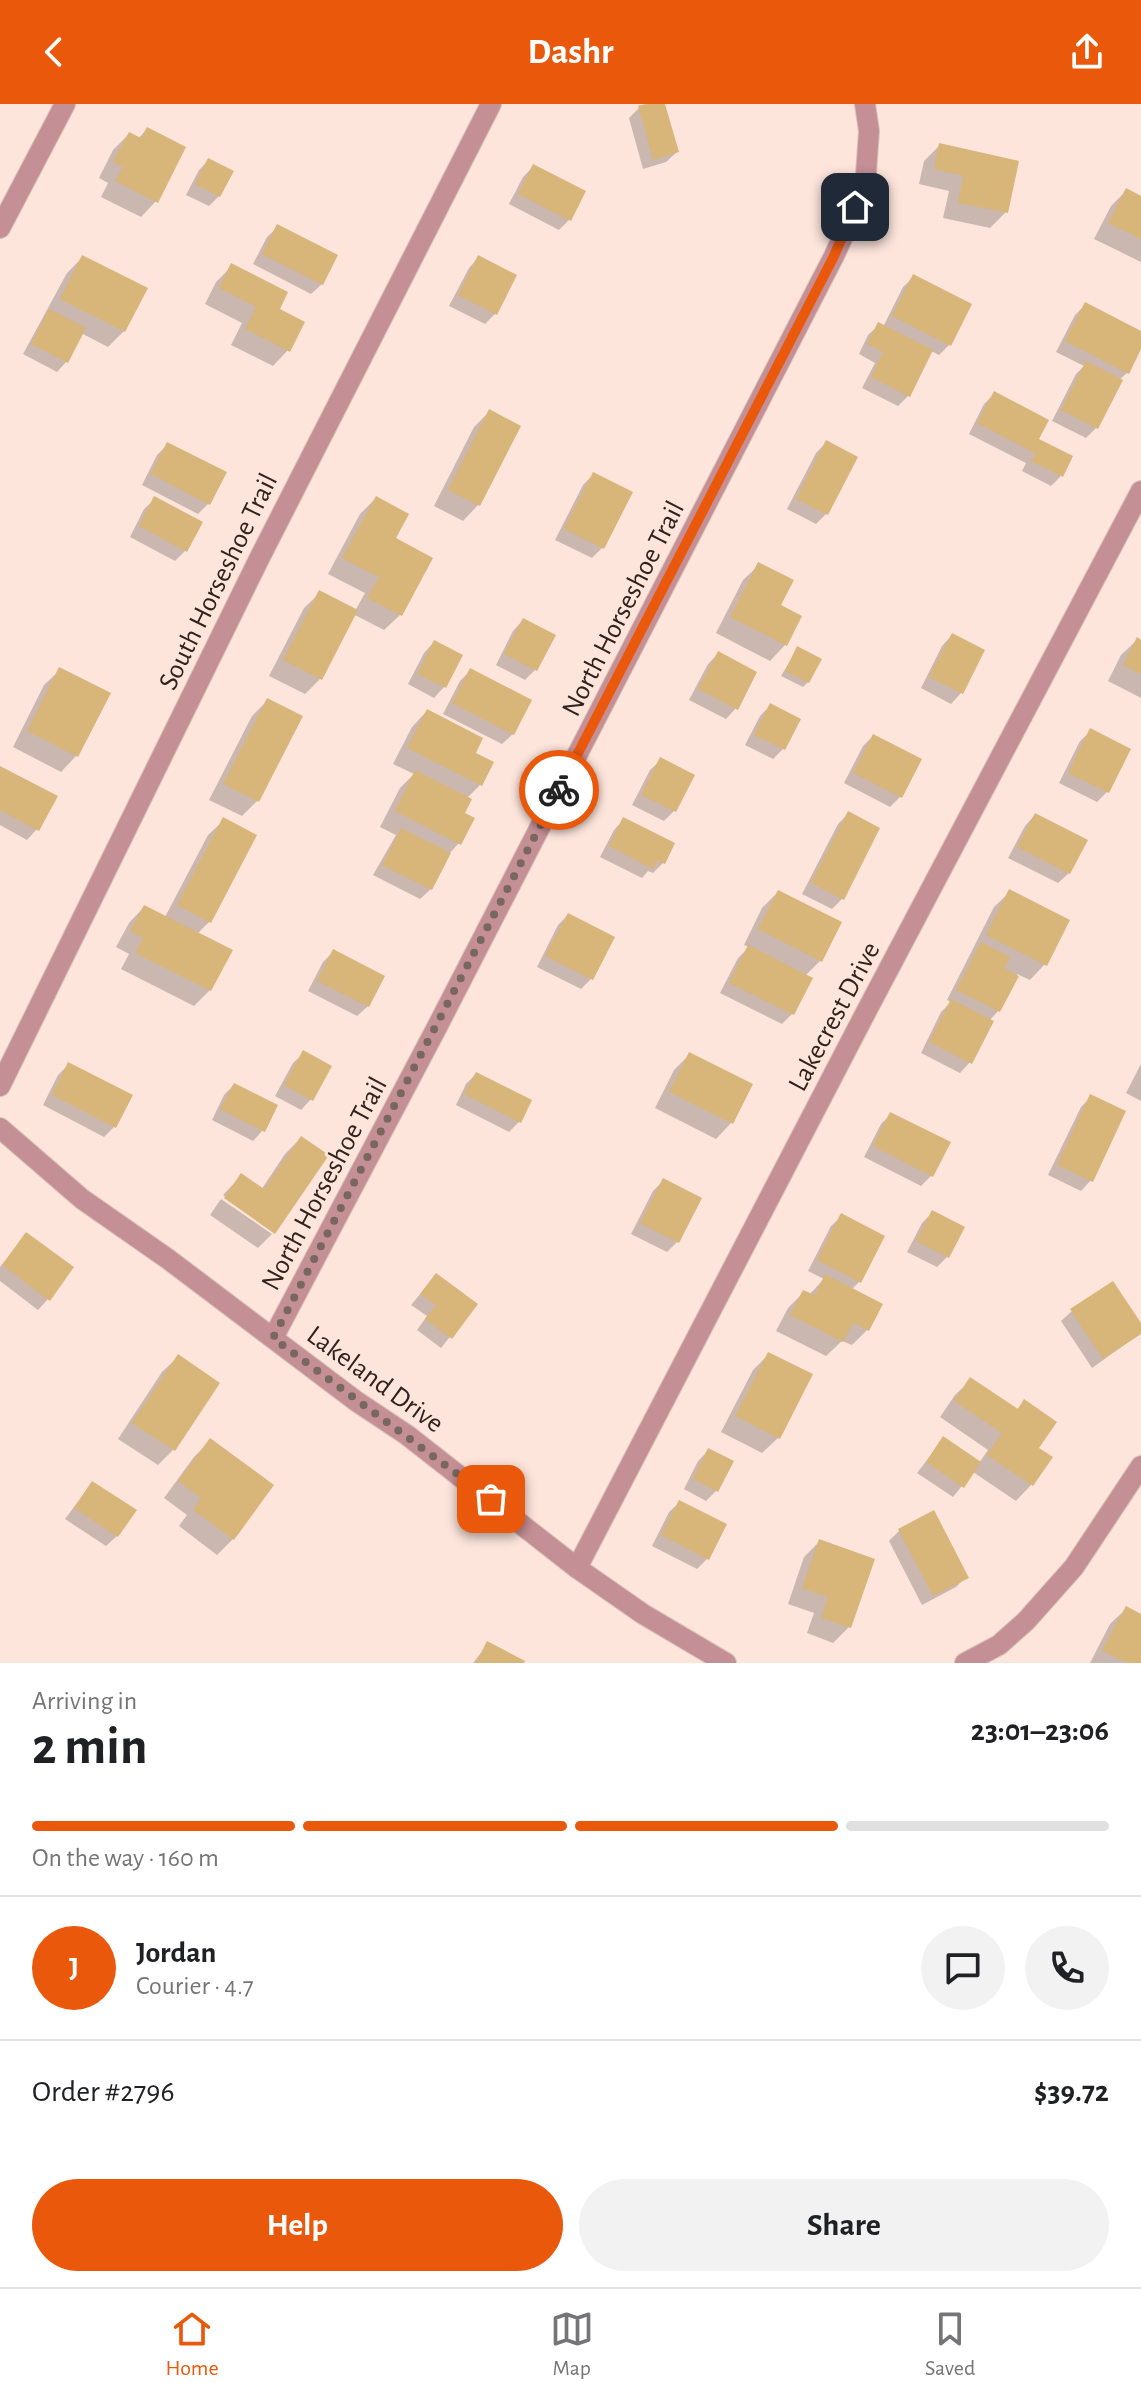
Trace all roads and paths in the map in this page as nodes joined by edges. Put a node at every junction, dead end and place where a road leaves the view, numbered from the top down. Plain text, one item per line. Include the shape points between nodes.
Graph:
1 (65, 104) edge
2 (491, 104) edge
3 (865, 104) edge
4 (0, 228) edge
5 (1141, 491) edge
6 (0, 1086) edge
7 (0, 1128) edge
8 (273, 1338) junction
9 (1141, 1466) edge
10 (577, 1568) junction
11 (726, 1663) edge
12 (965, 1663) edge

1 - 4 street
2 - 6 street, South Horseshoe Trail via 259,559
3 - 8 street, North Horseshoe Trail via 865,188 834,256
5 - 10 street, Lakecrest Drive
7 - 8 street, Lakeland Drive via 82,1199
8 - 10 street, Lakeland Drive via 469,1481
9 - 12 street via 1074,1567 1026,1621 999,1645
10 - 11 street, Lakeland Drive

